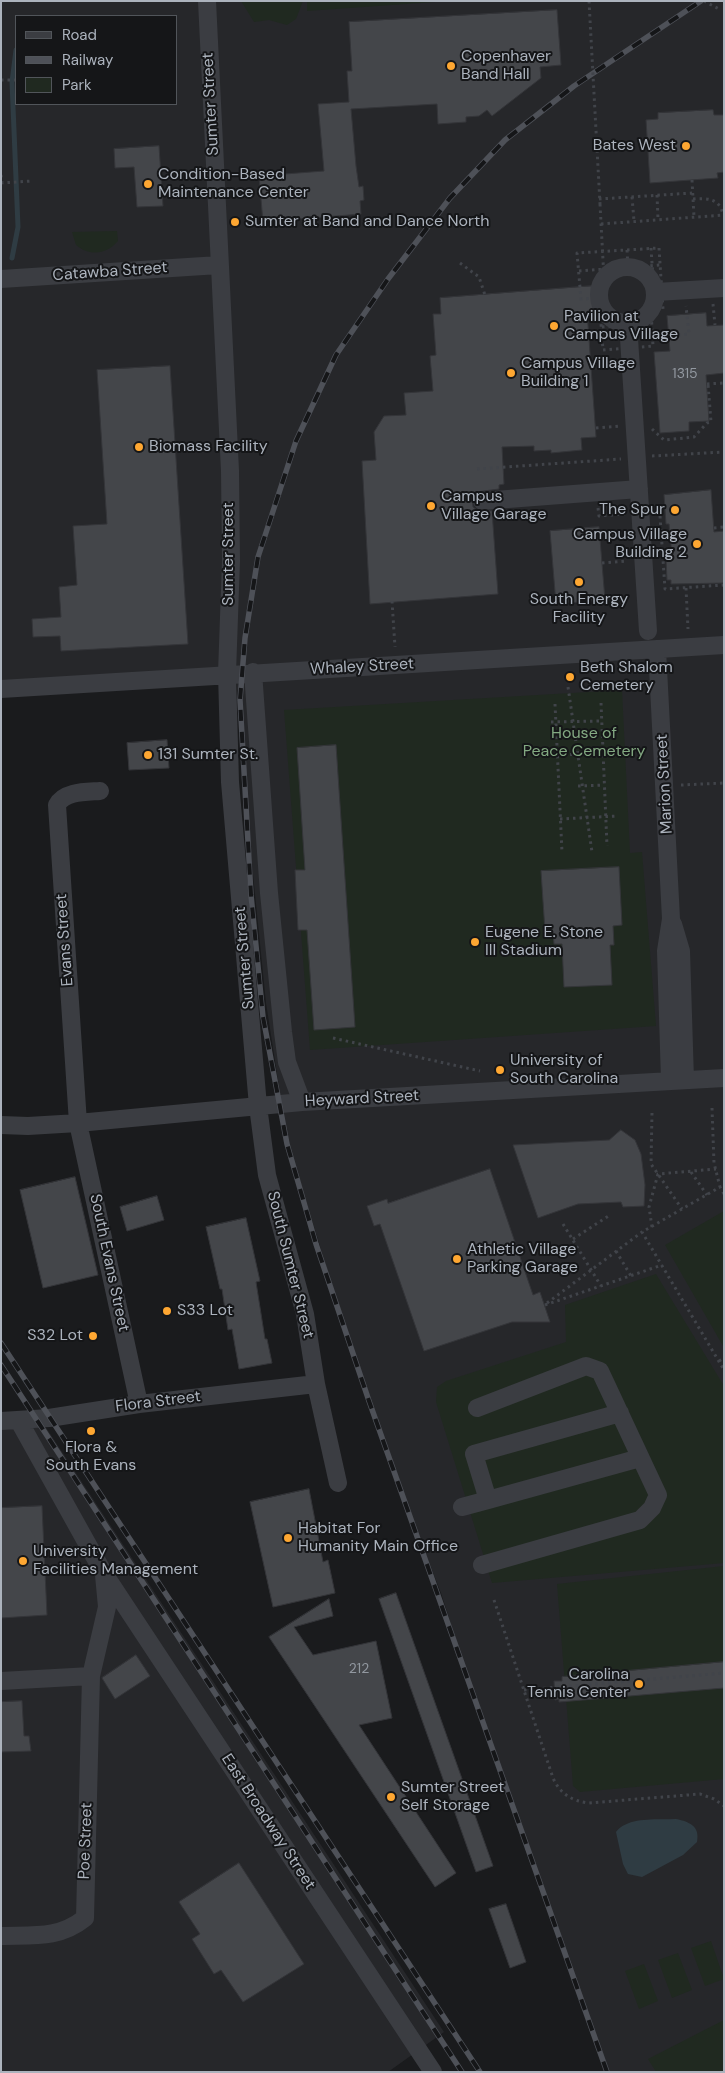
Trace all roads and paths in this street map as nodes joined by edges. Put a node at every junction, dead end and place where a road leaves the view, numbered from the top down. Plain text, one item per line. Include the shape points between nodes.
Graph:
1 (207, 1) edge
2 (589, 1) edge
3 (704, 1) edge
4 (719, 9) dead end
5 (1, 80) edge
6 (15, 80) edge
7 (1, 175) edge
8 (692, 180) dead end
9 (32, 182) dead end
10 (1, 183) edge
11 (692, 193) junction
12 (657, 195) junction
13 (632, 196) junction
14 (693, 198) junction
15 (600, 199) junction
16 (723, 215) edge
17 (694, 217) junction
18 (658, 220) junction
19 (634, 221) junction
20 (600, 224) junction
21 (651, 248) junction
22 (602, 251) junction
23 (626, 261) junction
24 (460, 263) dead end
25 (219, 265) junction
26 (660, 265) junction
27 (652, 266) junction
28 (579, 271) junction
29 (603, 274) junction
30 (1, 279) edge
31 (724, 288) edge
32 (657, 289) junction
33 (685, 290) junction
34 (485, 295) dead end
35 (599, 298) junction
36 (651, 311) junction
37 (628, 323) junction
38 (652, 337) junction
39 (630, 348) junction
40 (724, 383) edge
41 (634, 425) junction
42 (596, 428) dead end
43 (724, 452) edge
44 (637, 458) junction
45 (477, 469) dead end
46 (638, 488) junction
47 (597, 492) junction
48 (482, 500) dead end
49 (659, 508) dead end
50 (640, 513) junction
51 (724, 527) edge
52 (714, 528) dead end
53 (641, 531) junction
54 (600, 535) dead end
55 (643, 560) junction
56 (602, 563) dead end
57 (724, 585) edge
58 (686, 588) junction
59 (392, 601) dead end
60 (688, 629) dead end
61 (648, 632) dead end
62 (724, 645) edge
63 (395, 647) dead end
64 (657, 649) junction
65 (253, 672) junction
66 (227, 673) junction
67 (568, 687) dead end
68 (1, 688) edge
69 (601, 703) dead end
70 (554, 704) dead end
71 (602, 721) junction
72 (553, 722) junction
73 (574, 722) junction
74 (603, 753) junction
75 (615, 753) dead end
76 (578, 754) junction
77 (557, 755) junction
78 (724, 783) edge
79 (604, 785) junction
80 (680, 785) dead end
81 (580, 786) junction
82 (100, 791) dead end
83 (618, 816) dead end
84 (606, 817) junction
85 (587, 818) junction
86 (560, 820) junction
87 (607, 846) dead end
88 (562, 852) dead end
89 (592, 852) dead end
90 (333, 1038) dead end
91 (480, 1071) dead end
92 (724, 1078) edge
93 (678, 1081) junction
94 (302, 1102) junction
95 (258, 1106) junction
96 (712, 1108) dead end
97 (652, 1113) dead end
98 (78, 1123) junction
99 (1, 1124) edge
100 (716, 1169) junction
101 (690, 1172) junction
102 (658, 1174) junction
103 (720, 1187) junction
104 (724, 1194) edge
105 (707, 1195) junction
106 (682, 1209) junction
107 (610, 1215) dead end
108 (564, 1224) dead end
109 (652, 1227) junction
110 (642, 1232) junction
111 (573, 1239) junction
112 (616, 1251) junction
113 (662, 1265) junction
114 (591, 1270) junction
115 (631, 1276) junction
116 (601, 1286) junction
117 (724, 1358) edge
118 (719, 1361) junction
119 (724, 1370) edge
120 (316, 1384) junction
121 (139, 1404) junction
122 (477, 1408) dead end
123 (620, 1414) junction
124 (10, 1421) edge
125 (640, 1458) junction
126 (338, 1483) dead end
127 (488, 1500) junction
128 (462, 1507) dead end
129 (482, 1565) dead end
130 (104, 1572) junction
131 (494, 1600) dead end
132 (724, 1673) edge
133 (91, 1676) junction
134 (1, 1681) edge
135 (524, 1690) junction
136 (724, 1806) edge
137 (1, 1936) edge
138 (433, 2072) edge

1 - 25 street, Sumter Street
2 - 15 path, bridge
3 - 4 path
5 - 6 path
7 - 10 path
8 - 11 path
9 - 10 path
11 - 12 path
11 - 14 path
12 - 13 path
12 - 18 path
13 - 15 path
13 - 19 path
14 - 16 path via 711,199 720,205
14 - 17 path
15 - 20 path, bridge
16 - 17 path
17 - 18 path
18 - 19 path
19 - 20 path
20 - 22 path
21 - 23 path
21 - 26 path via 659,248
21 - 27 path
22 - 23 path
22 - 28 path via 577,253
22 - 29 path
23 - 27 path
23 - 29 path
23 - 29 street
23 - 32 street via 641,270
24 - 34 path via 479,277
25 - 30 street, Catawba Street
25 - 66 street, Sumter Street via 230,471
26 - 27 path
26 - 32 path
27 - 32 path
28 - 29 path
28 - 35 path via 581,299
29 - 35 street
31 - 33 street
32 - 33 street
32 - 36 street
32 - 36 path via 663,309
33 - 38 path via 689,334
35 - 37 street via 610,317
35 - 39 path via 603,350
36 - 37 street via 642,319
36 - 38 path
37 - 39 street
38 - 39 path via 653,346
39 - 41 street
40 - 41 path via 707,384 711,422 694,438 664,440 646,424
41 - 42 path
41 - 44 street
43 - 44 path
44 - 45 path
44 - 46 street
46 - 47 street
46 - 50 street
47 - 48 street
47 - 50 path via 599,516
49 - 58 path via 665,589
50 - 53 street
51 - 52 path
53 - 54 path
53 - 55 street
55 - 56 path
55 - 61 street
57 - 58 path
58 - 60 path
59 - 63 path
62 - 64 street, Whaley Street
64 - 65 street, Whaley Street
64 - 93 street, Marion Street via 671,919 666,951
65 - 66 street, Whaley Street
65 - 94 street, Sumter Street via 283,1032 287,1062
66 - 68 street, Whaley Street
66 - 95 street, Sumter Street via 230,782
67 - 73 path
69 - 71 path
70 - 72 path
71 - 73 path
71 - 74 path
72 - 73 path
72 - 77 path
73 - 76 path
74 - 75 path
74 - 76 path
74 - 79 path
76 - 77 path
76 - 81 path
77 - 86 path
78 - 80 path
79 - 81 path
79 - 84 path
81 - 85 path
82 - 98 street, Evans Street via 79,792 62,799 57,805
83 - 84 path
84 - 85 path
84 - 87 path
85 - 86 path
85 - 89 path
86 - 88 path
90 - 91 path
92 - 93 street, Heyward Street
93 - 94 street, Heyward Street
94 - 95 street, Heyward Street
95 - 98 street, Heyward Street
95 - 120 street, South Sumter Street via 267,1176 306,1314
96 - 100 path
97 - 102 path via 651,1164
98 - 99 street, Heyward Street
98 - 121 street, South Evans Street
100 - 101 path
100 - 103 path
101 - 102 path
101 - 105 path
102 - 106 path
102 - 109 path via 649,1207
103 - 104 path
103 - 105 path
105 - 106 path
106 - 109 path
107 - 111 path
108 - 111 path
109 - 110 path
110 - 112 path
110 - 113 path
111 - 114 path
112 - 114 path
112 - 115 path
113 - 115 path
113 - 118 path
114 - 116 path
114 - 116 path via 545,1305
115 - 116 path
117 - 118 path
118 - 119 path
120 - 121 street, Flora Street
120 - 126 street, South Sumter Street
121 - 124 street, Flora Street
122 - 123 street via 586,1366 600,1371
123 - 125 street
123 - 127 street via 474,1454
124 - 130 street, East Broadway Street
125 - 127 street
125 - 129 street via 658,1495 652,1508 640,1520
127 - 128 street
130 - 133 street, East Broadway Street via 106,1607
130 - 138 street, East Broadway Street
131 - 135 path
132 - 135 path
133 - 134 street
133 - 137 street, Poe Street via 85,1918 70,1929 56,1932
135 - 136 path via 553,1778 557,1787 569,1797 589,1802 693,1794 707,1796

